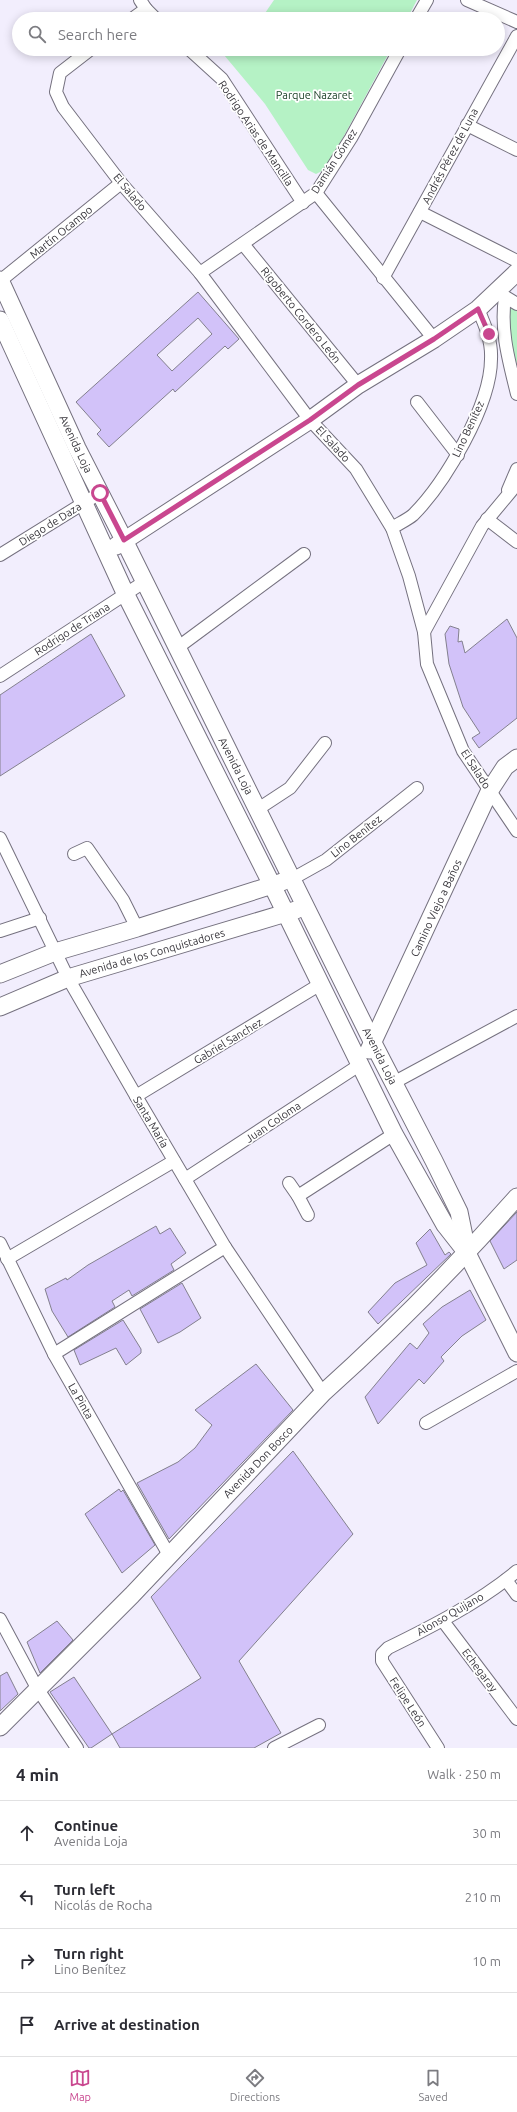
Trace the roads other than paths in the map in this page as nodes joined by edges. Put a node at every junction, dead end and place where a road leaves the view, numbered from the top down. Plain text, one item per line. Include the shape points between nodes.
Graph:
1 (427, 0) edge
2 (469, 0) edge
3 (420, 12) edge
4 (495, 12) edge
5 (505, 16) edge
6 (517, 22) edge
7 (517, 36) edge
8 (82, 56) edge
9 (197, 56) edge
10 (396, 56) edge
11 (467, 125) junction
12 (517, 150) edge
13 (121, 183) junction
14 (316, 193) junction
15 (303, 202) junction
16 (420, 212) junction
17 (243, 244) junction
18 (517, 261) edge
19 (517, 272) edge
20 (200, 273) junction
21 (383, 278) junction
22 (0, 281) edge
23 (501, 294) junction
24 (517, 304) edge
25 (478, 309) junction
26 (0, 320) edge
27 (434, 339) junction
28 (358, 385) junction
29 (517, 394) edge
30 (417, 402) dead end
31 (310, 420) junction
32 (458, 455) junction
33 (517, 469) edge
34 (517, 484) edge
35 (100, 493) junction
36 (504, 498) junction
37 (85, 502) junction
38 (487, 519) junction
39 (392, 528) junction
40 (124, 540) junction
41 (517, 542) edge
42 (108, 552) junction
43 (304, 554) dead end
44 (0, 555) edge
45 (144, 582) junction
46 (126, 595) junction
47 (424, 632) junction
48 (176, 648) junction
49 (0, 676) edge
50 (325, 743) dead end
51 (517, 758) edge
52 (417, 788) dead end
53 (490, 790) junction
54 (258, 809) junction
55 (517, 831) edge
56 (0, 838) edge
57 (74, 854) dead end
58 (292, 879) junction
59 (272, 885) junction
60 (306, 907) junction
61 (285, 913) junction
62 (40, 918) junction
63 (137, 928) junction
64 (0, 931) edge
65 (55, 952) junction
66 (0, 974) edge
67 (68, 978) junction
68 (319, 985) junction
69 (0, 1006) edge
70 (517, 1016) edge
71 (373, 1044) junction
72 (360, 1064) junction
73 (393, 1083) junction
74 (136, 1096) junction
75 (394, 1134) junction
76 (174, 1161) junction
77 (185, 1179) junction
78 (289, 1183) dead end
79 (298, 1196) junction
80 (517, 1197) edge
81 (308, 1215) dead end
82 (0, 1243) edge
83 (225, 1247) junction
84 (467, 1253) junction
85 (8, 1259) junction
86 (513, 1334) edge
87 (517, 1353) edge
88 (54, 1354) junction
89 (517, 1371) edge
90 (323, 1394) junction
91 (426, 1423) dead end
92 (170, 1555) junction
93 (517, 1571) edge
94 (506, 1580) junction
95 (517, 1595) edge
96 (0, 1619) edge
97 (443, 1621) junction
98 (382, 1654) joint
99 (37, 1688) junction
100 (517, 1718) edge
101 (319, 1725) dead end
102 (0, 1727) edge
103 (77, 1748) edge
104 (274, 1748) edge
105 (438, 1748) edge

1 - 3 street
2 - 4 street
5 - 6 street
7 - 11 street, Andrés Pérez de Luna
8 - 13 street, El Salado via 60,74 56,92 63,107
9 - 15 street, Rodrigo Arias de Mancilla via 222,79
10 - 14 street, Damián Gómez via 351,138
11 - 12 street
11 - 16 street, Andrés Pérez de Luna
13 - 20 street, El Salado
13 - 22 street, Martín Ocampo
14 - 15 street, Damián Gómez
14 - 21 street
15 - 17 street, Damián Gómez
16 - 18 street
16 - 21 street, Andrés Pérez de Luna
17 - 20 street, Damián Gómez
17 - 28 street, Rigoberto Cordero León
19 - 23 main road
20 - 31 street, El Salado
21 - 27 street
22 - 35 main road, Avenida Loja
23 - 24 street
23 - 25 main road
23 - 29 street via 504,338
25 - 27 main road
25 - 32 street, Lino Benítez via 489,334 492,359 488,388
26 - 37 main road, Avenida Loja via 48,428
27 - 28 main road
28 - 31 main road
30 - 32 street
31 - 39 street, El Salado via 356,469
31 - 40 main road
32 - 39 street, Lino Benítez via 412,516
33 - 36 street
34 - 36 street
35 - 37 street, Diego de Daza
35 - 40 main road, Avenida Loja
36 - 38 street
37 - 42 main road, Avenida Loja
37 - 44 street, Diego de Daza
38 - 41 street
38 - 47 street
39 - 47 street, El Salado via 409,576
40 - 42 main road
40 - 45 main road, Avenida Loja
42 - 46 main road, Avenida Loja
43 - 48 street
45 - 46 street, Rodrigo de Triana
45 - 48 main road, Avenida Loja
46 - 49 street, Rodrigo de Triana
46 - 59 main road, Avenida Loja
47 - 53 street, El Salado via 427,664 463,751
48 - 54 main road, Avenida Loja
50 - 54 street via 290,788
51 - 53 main road, Camino Viejo a Baños via 505,767
52 - 58 street, Lino Benítez via 326,860
53 - 55 street, El Salado
53 - 71 main road, Camino Viejo a Baños
54 - 58 main road, Avenida Loja
56 - 62 street, Santa María
57 - 63 street via 87,848 123,900
58 - 59 main road
58 - 60 main road, Avenida Loja
59 - 61 main road, Avenida Loja
59 - 63 main road
60 - 61 main road, Avenida de los Conquistadores
60 - 71 main road, Avenida Loja
61 - 67 main road, Avenida de los Conquistadores
61 - 68 main road, Avenida Loja
62 - 64 street
62 - 65 street, Santa María
63 - 65 main road
65 - 66 main road
65 - 67 street, Santa María
67 - 69 main road, Avenida de los Conquistadores
67 - 74 street, Santa María
68 - 72 main road, Avenida Loja
68 - 74 street, Gabriel Sanchez
70 - 73 street
71 - 72 main road, Camino Viejo a Baños
71 - 73 main road, Avenida Loja
72 - 75 main road, Avenida Loja
72 - 77 street, Juan Coloma
73 - 84 main road, Avenida Loja via 459,1212
74 - 76 street, Santa María
75 - 79 street
75 - 84 main road, Avenida Loja via 444,1225
76 - 77 street, Santa María
76 - 85 street
77 - 83 street, Santa María
78 - 79 street
79 - 81 street
80 - 84 main road, Avenida Don Bosco
82 - 85 street, La Pinta
83 - 88 street
83 - 90 street, Santa María
84 - 86 main road, Avenida Loja
84 - 90 main road, Avenida Don Bosco
85 - 88 street, La Pinta
86 - 87 main road, Avenida Loja
88 - 92 street, La Pinta
89 - 91 street
90 - 92 main road, Avenida Don Bosco
92 - 99 main road, Avenida Don Bosco
93 - 94 street, Alonso Quijano
94 - 95 street
94 - 97 street, Alonso Quijano
96 - 99 street
97 - 98 street, Alonso Quijano via 388,1648
97 - 100 street, Echegaray
98 - 105 street, Felipe León via 382,1662
99 - 102 main road, Avenida Don Bosco
99 - 103 street
101 - 104 street

